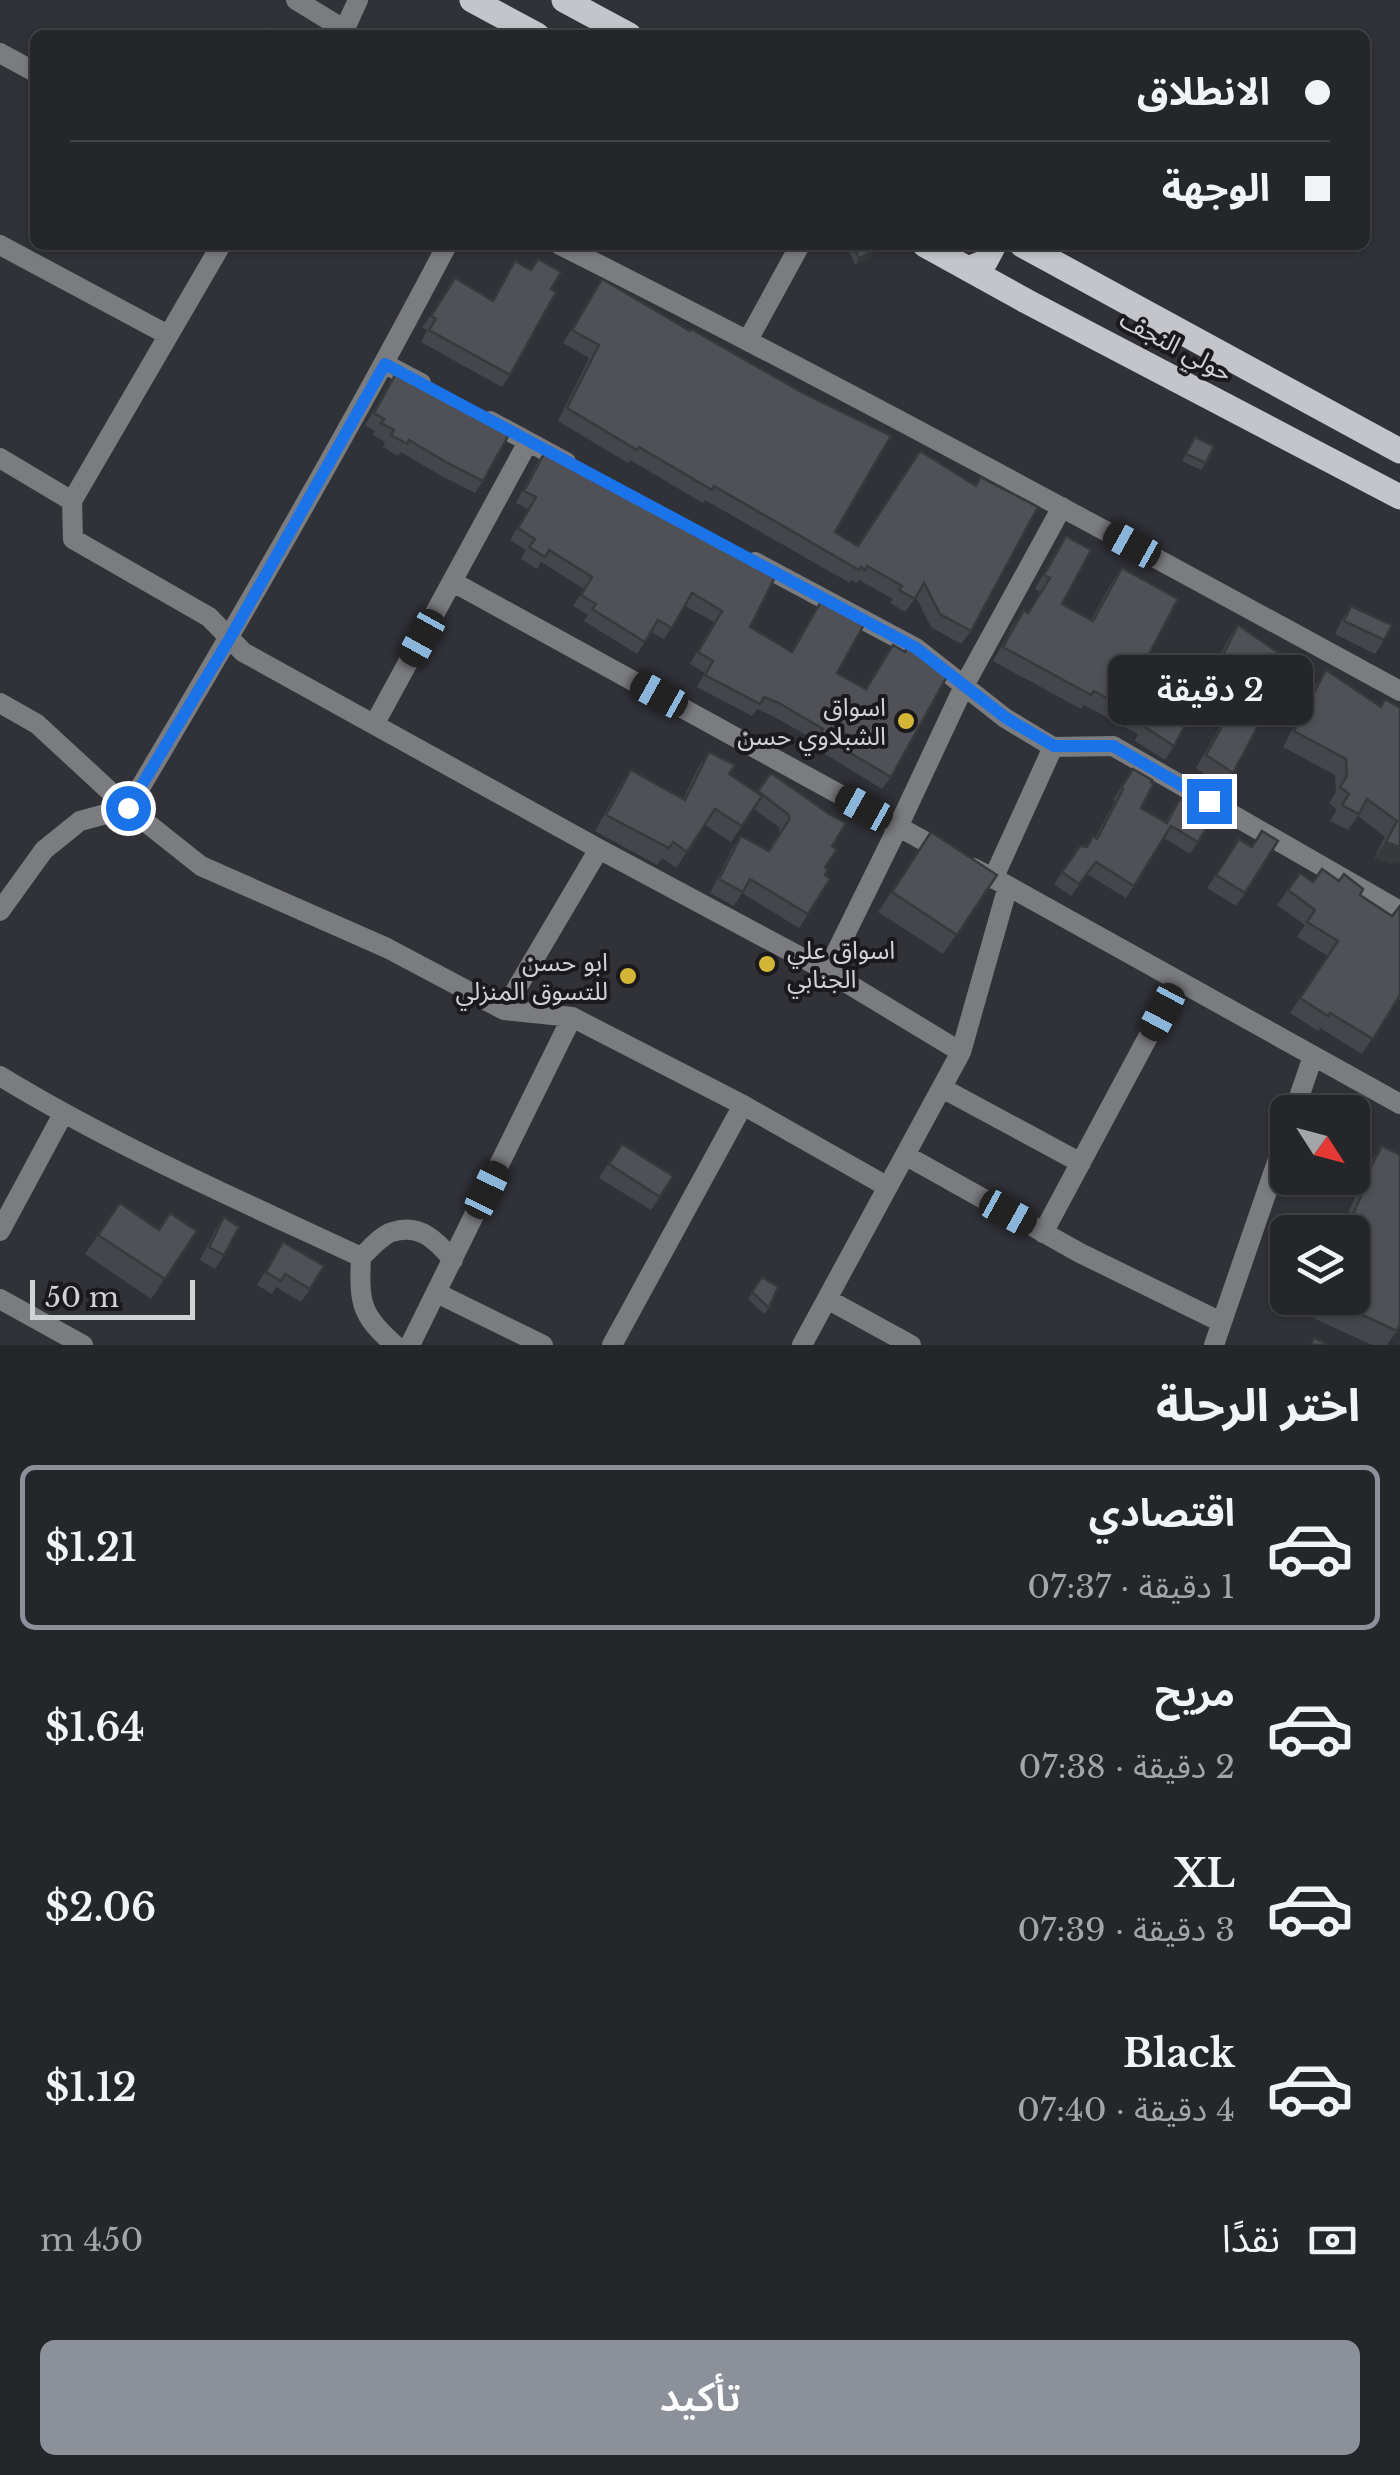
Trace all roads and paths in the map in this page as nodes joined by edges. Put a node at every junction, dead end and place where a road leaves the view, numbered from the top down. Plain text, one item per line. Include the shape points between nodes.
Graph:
1 (296, 0) edge
2 (358, 0) edge
3 (472, 0) edge
4 (564, 0) edge
5 (341, 30) edge
6 (345, 30) edge
7 (528, 30) edge
8 (621, 30) edge
9 (0, 53) edge
10 (30, 69) edge
11 (0, 245) edge
12 (218, 250) edge
13 (444, 250) edge
14 (570, 250) edge
15 (797, 250) edge
16 (934, 250) edge
17 (991, 250) edge
18 (1030, 250) edge
19 (1047, 260) junction
20 (968, 268) junction
21 (1026, 301) junction
22 (168, 336) junction
23 (748, 340) junction
24 (385, 364) junction
25 (432, 390) edge
26 (480, 416) edge
27 (528, 442) junction
28 (1400, 451) edge
29 (0, 458) edge
30 (578, 468) edge
31 (1400, 497) edge
32 (72, 501) junction
33 (1062, 506) junction
34 (730, 550) edge
35 (453, 582) junction
36 (230, 638) junction
37 (964, 684) junction
38 (1400, 691) edge
39 (0, 703) edge
40 (375, 724) junction
41 (1054, 746) junction
42 (128, 808) junction
43 (898, 827) junction
44 (599, 849) junction
45 (1001, 882) junction
46 (0, 911) edge
47 (1400, 911) edge
48 (826, 971) junction
49 (1178, 981) junction
50 (504, 1010) junction
51 (572, 1017) junction
52 (961, 1052) junction
53 (1313, 1056) junction
54 (0, 1076) edge
55 (942, 1088) junction
56 (1300, 1095) edge
57 (1400, 1104) edge
58 (742, 1105) junction
59 (62, 1114) junction
60 (905, 1155) junction
61 (1081, 1163) junction
62 (1270, 1182) edge
63 (888, 1187) junction
64 (0, 1230) edge
65 (1043, 1232) junction
66 (362, 1257) junction
67 (453, 1260) junction
68 (437, 1294) junction
69 (0, 1299) edge
70 (827, 1299) junction
71 (1222, 1322) junction
72 (83, 1345) edge
73 (396, 1345) edge
74 (410, 1345) edge
75 (544, 1345) edge
76 (612, 1345) edge
77 (802, 1345) edge
78 (911, 1345) edge
79 (1214, 1345) edge

1 - 5 street
2 - 6 street
3 - 7 main road
4 - 8 main road
9 - 10 street
11 - 22 street
12 - 22 street
13 - 24 street
14 - 23 street
15 - 23 street
16 - 20 main road, حولي النجف
17 - 20 main road via 985,262
18 - 19 main road, حولي النجف
19 - 21 main road via 1023,278
19 - 28 main road, حولي النجف
20 - 21 main road, حولي النجف
21 - 31 main road, حولي النجف
22 - 32 street
23 - 33 street
24 - 25 street
24 - 36 street
26 - 27 street
27 - 30 street
27 - 35 street
29 - 32 street
32 - 36 street via 73,539 209,617
33 - 37 street
33 - 38 street
34 - 37 street via 916,648
35 - 40 street
35 - 43 street
36 - 40 street via 243,652
36 - 42 street
37 - 41 street
37 - 43 street
39 - 42 street via 37,724
40 - 44 street
41 - 45 street
41 - 47 street via 1113,746
42 - 46 street via 80,821 44,850
42 - 50 street via 201,866 372,941
43 - 45 street
43 - 48 street
44 - 48 street
44 - 50 street
45 - 49 street
45 - 52 street
48 - 52 street
49 - 53 street
49 - 61 street
50 - 51 street
51 - 58 street
51 - 67 street
52 - 55 street
53 - 56 street
53 - 57 street
54 - 59 street
55 - 60 street
55 - 61 street
58 - 63 street
58 - 76 street
59 - 64 street
59 - 66 street
60 - 63 street
60 - 65 street
61 - 65 street
62 - 71 street
63 - 70 street
65 - 71 street
66 - 67 street via 390,1232 416,1230
66 - 73 street via 363,1311
67 - 68 street
68 - 74 street
68 - 75 street
69 - 72 street
70 - 77 street
70 - 78 street
71 - 79 street

